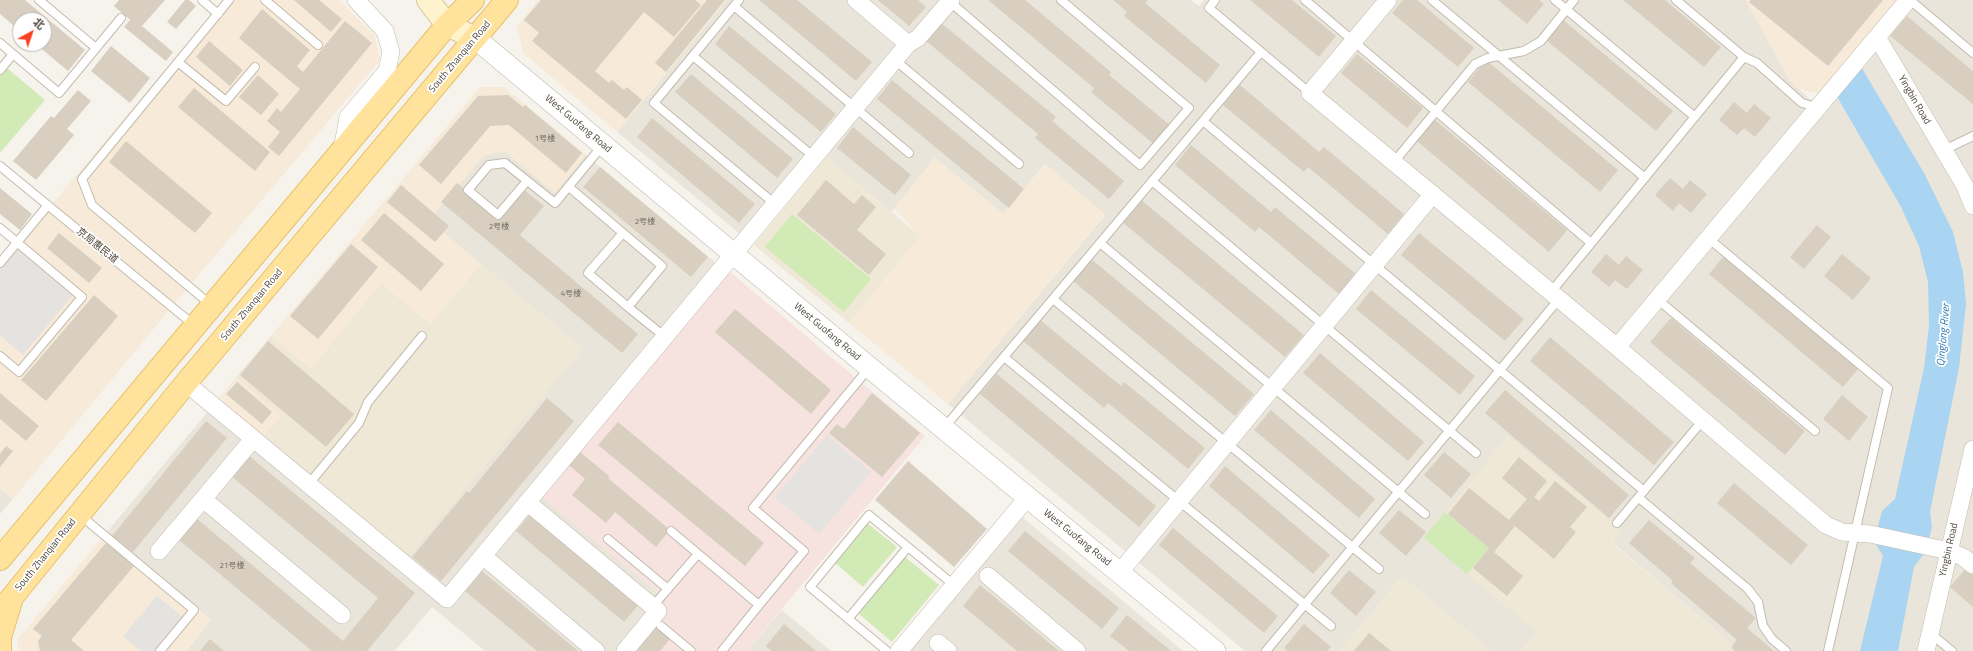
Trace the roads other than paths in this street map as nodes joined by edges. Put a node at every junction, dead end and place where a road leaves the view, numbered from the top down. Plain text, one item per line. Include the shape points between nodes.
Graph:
1 (39, 0) edge
2 (202, 0) edge
3 (229, 0) edge
4 (265, 0) edge
5 (356, 0) edge
6 (428, 0) edge
7 (506, 0) edge
8 (856, 0) edge
9 (949, 0) edge
10 (1061, 0) edge
11 (1215, 0) edge
12 (1305, 0) edge
13 (1388, 0) edge
14 (1432, 0) edge
15 (1555, 0) edge
16 (1574, 0) edge
17 (1676, 0) edge
18 (1909, 0) edge
19 (737, 3) edge
20 (458, 9) edge
21 (1566, 10) junction
22 (218, 14) junction
23 (121, 18) dead end
24 (476, 38) junction
25 (1353, 41) junction
26 (0, 43) edge
27 (1872, 43) junction
28 (908, 44) junction
29 (318, 45) dead end
30 (96, 48) junction
31 (1261, 52) junction
32 (1973, 53) edge
33 (13, 54) junction
34 (693, 56) junction
35 (1500, 57) junction
36 (1744, 57) junction
37 (895, 60) junction
38 (179, 63) junction
39 (255, 67) dead end
40 (0, 70) edge
41 (1310, 93) junction
42 (1820, 104) junction
43 (855, 107) junction
44 (1436, 111) junction
45 (1695, 117) junction
46 (1202, 121) junction
47 (1973, 136) edge
48 (603, 145) junction
49 (342, 150) junction
50 (1944, 150) junction
51 (909, 153) dead end
52 (814, 157) junction
53 (1394, 162) junction
54 (1020, 164) dead end
55 (0, 166) edge
56 (1645, 178) junction
57 (527, 181) junction
58 (1152, 182) junction
59 (568, 187) junction
60 (1433, 194) junction
61 (774, 204) junction
62 (48, 205) junction
63 (1973, 206) edge
64 (0, 228) edge
65 (623, 233) junction
66 (1708, 238) junction
67 (18, 242) junction
68 (1100, 243) junction
69 (1591, 243) junction
70 (733, 254) junction
71 (0, 263) edge
72 (1375, 265) junction
73 (1555, 295) junction
74 (1053, 299) junction
75 (1658, 299) junction
76 (211, 305) junction
77 (628, 307) junction
78 (194, 326) junction
79 (1324, 326) junction
80 (422, 336) dead end
81 (665, 337) junction
82 (1617, 347) junction
83 (0, 356) edge
84 (1004, 357) junction
85 (870, 368) junction
86 (1500, 370) junction
87 (186, 383) junction
88 (1273, 387) junction
89 (1702, 420) junction
90 (944, 428) junction
91 (1450, 430) junction
92 (1815, 431) dead end
93 (253, 438) junction
94 (1227, 443) junction
95 (1973, 449) edge
96 (1476, 453) dead end
97 (1971, 472) edge
98 (308, 485) junction
99 (1398, 492) junction
100 (1641, 495) junction
101 (1028, 497) junction
102 (202, 499) junction
103 (1179, 500) junction
104 (527, 502) junction
105 (79, 514) junction
106 (1425, 514) dead end
107 (1617, 523) dead end
108 (671, 531) dead end
109 (1862, 533) junction
110 (608, 539) dead end
111 (908, 547) junction
112 (1353, 547) junction
113 (1941, 549) junction
114 (159, 551) dead end
115 (698, 554) junction
116 (483, 556) junction
117 (0, 559) edge
118 (1973, 565) edge
119 (1379, 569) dead end
120 (1120, 572) junction
121 (988, 576) dead end
122 (954, 585) junction
123 (668, 589) junction
124 (6, 604) edge
125 (1305, 604) junction
126 (759, 605) junction
127 (653, 606) junction
128 (342, 615) dead end
129 (848, 619) junction
130 (661, 626) dead end
131 (1331, 626) dead end
132 (1930, 633) junction
133 (0, 651) edge
134 (160, 651) edge
135 (596, 651) edge
136 (625, 651) edge
137 (691, 651) edge
138 (722, 651) edge
139 (887, 651) edge
140 (899, 651) edge
141 (1077, 651) edge
142 (1215, 651) edge
143 (1266, 651) edge
144 (1786, 651) edge
145 (1828, 651) edge
146 (1926, 651) edge
147 (1952, 651) edge

1 - 30 lane
2 - 22 lane
3 - 22 lane
4 - 29 lane
5 - 49 street via 385,31 391,52 387,71 348,117
6 - 20 main road, West Guofang Road
7 - 24 main road, South Zhanqian Road
8 - 28 street
9 - 10 lane via 1140,165 1189,108
9 - 28 street via 918,38
11 - 31 lane via 1208,8
12 - 25 lane
13 - 25 street
14 - 35 lane
15 - 21 lane
16 - 21 lane
17 - 36 lane
18 - 27 street
18 - 32 lane
19 - 34 lane
19 - 43 lane
20 - 24 main road, West Guofang Road
20 - 49 main road
21 - 35 lane via 1541,41 1524,51
21 - 45 lane
22 - 38 lane
23 - 30 lane
24 - 48 street, West Guofang Road
24 - 87 main road, South Zhanqian Road
25 - 41 street
25 - 44 lane
26 - 33 lane
27 - 42 street
27 - 50 street, Yingbin Road
28 - 37 street
30 - 33 lane via 59,93
31 - 41 lane
31 - 46 lane
33 - 40 lane
34 - 52 lane
34 - 61 lane via 654,103
35 - 44 lane via 1488,58 1475,64
35 - 56 lane
36 - 42 lane via 1757,64 1802,103
36 - 45 lane
37 - 43 street
37 - 54 lane
38 - 39 lane via 226,101
38 - 76 lane via 82,179 92,205
41 - 53 street
42 - 66 street
43 - 51 lane
43 - 52 street
44 - 53 lane
44 - 69 lane
45 - 56 lane
46 - 58 lane
46 - 72 lane
47 - 50 lane
48 - 59 lane
48 - 70 street, West Guofang Road
49 - 76 main road
50 - 63 street, Yingbin Road via 1965,186
52 - 61 street
53 - 60 street
55 - 62 lane, 京局惠民道
56 - 69 lane
57 - 57 lane via 505,162 489,165 468,190 498,215
57 - 59 lane via 555,204
58 - 68 lane
58 - 79 lane
59 - 65 lane
60 - 72 street
60 - 73 street
61 - 70 street
62 - 67 lane
62 - 78 lane, 京局惠民道
64 - 67 lane
65 - 77 lane via 662,266
65 - 77 lane via 588,274
66 - 75 street
66 - 109 lane via 1888,388
67 - 71 lane
67 - 83 lane via 82,297 19,372
68 - 74 lane
68 - 88 lane
69 - 73 lane
70 - 81 street
70 - 85 street, West Guofang Road
72 - 79 street
72 - 86 lane
73 - 82 street
73 - 86 lane
74 - 84 lane
74 - 94 lane
75 - 82 street
75 - 92 lane
76 - 78 main road
77 - 81 lane
78 - 117 main road
79 - 88 street
79 - 91 lane
80 - 98 lane via 368,402 359,423
81 - 104 street
82 - 89 street
84 - 90 lane
84 - 103 lane
85 - 90 street, West Guofang Road
85 - 126 lane via 753,508 804,551
86 - 91 lane
86 - 100 lane
87 - 93 street
87 - 105 main road, South Zhanqian Road
88 - 94 street
88 - 99 lane
89 - 100 lane
89 - 109 street via 1826,525 1842,532
90 - 101 street, West Guofang Road
91 - 96 lane
91 - 99 lane
93 - 98 street
93 - 102 street
94 - 103 street
94 - 112 lane
95 - 97 street, Yingbin Road
97 - 113 street, Yingbin Road
98 - 116 street via 447,599
99 - 106 lane
99 - 112 lane
100 - 107 lane
100 - 144 lane via 1748,589 1758,602 1763,626 1772,639
101 - 120 street, West Guofang Road
101 - 122 street
102 - 114 street
102 - 128 street
103 - 120 street
103 - 125 lane
104 - 116 street
104 - 127 street
105 - 124 main road, South Zhanqian Road
105 - 134 lane via 194,610
108 - 115 lane
109 - 113 street
109 - 145 lane
110 - 123 lane
111 - 122 lane
111 - 129 lane
111 - 129 lane via 869,515 810,587
112 - 119 lane
112 - 125 lane
113 - 118 street via 1963,557
113 - 132 street, Yingbin Road
115 - 123 lane
115 - 126 lane
116 - 135 street
120 - 142 street, West Guofang Road
121 - 141 street
122 - 140 street
123 - 127 lane
124 - 133 main road
125 - 131 lane
125 - 143 lane
126 - 138 lane
127 - 136 street via 658,611
129 - 139 lane
130 - 137 lane
132 - 146 street, Yingbin Road
132 - 147 lane

